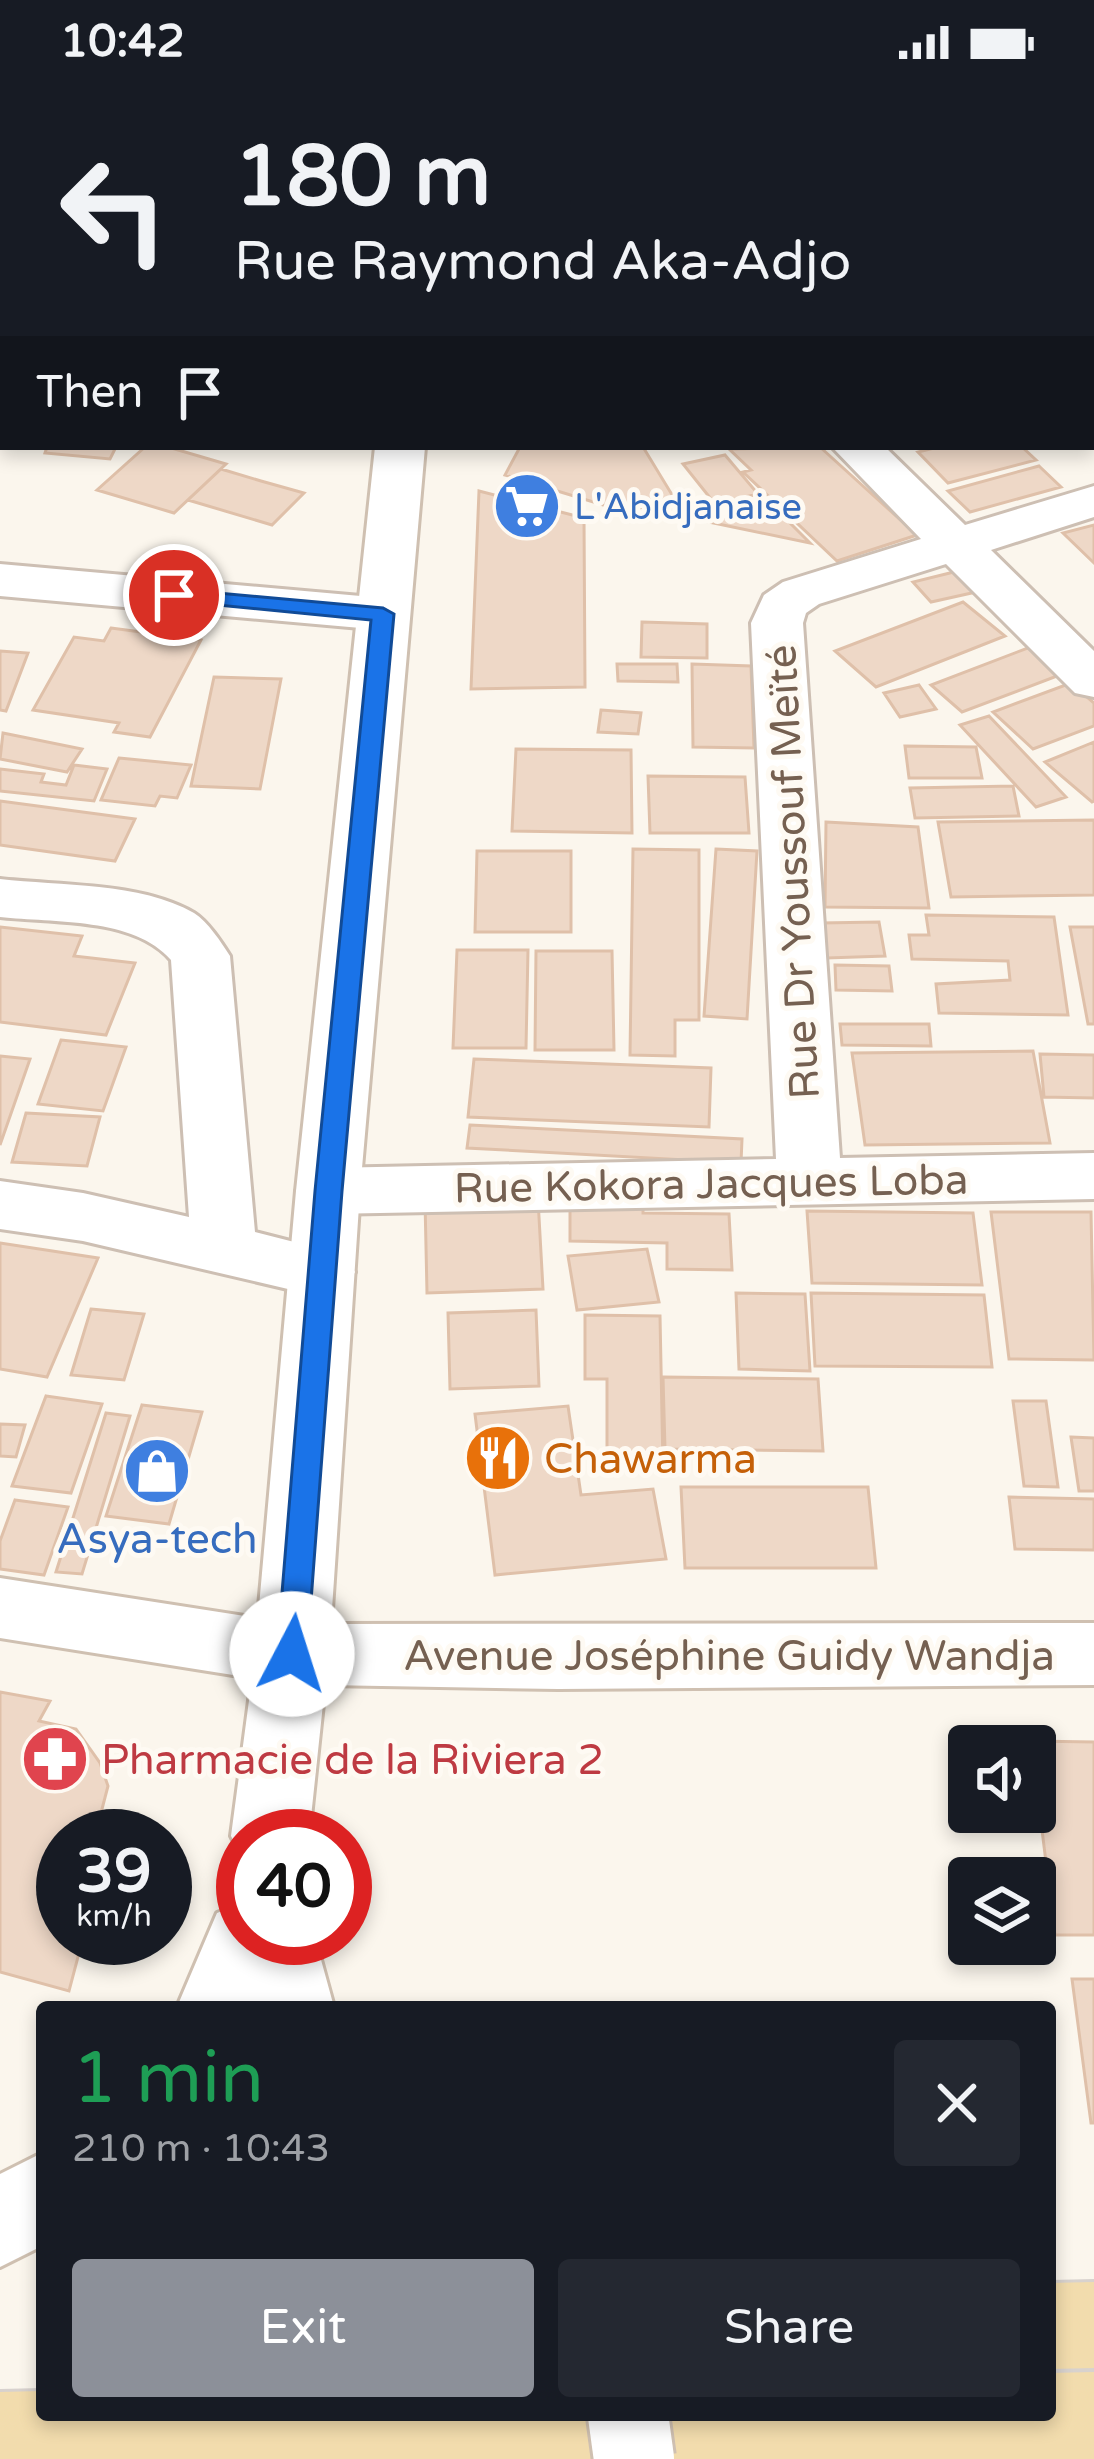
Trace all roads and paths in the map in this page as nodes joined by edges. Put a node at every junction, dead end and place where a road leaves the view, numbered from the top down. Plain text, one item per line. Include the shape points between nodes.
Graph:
1 (400, 450) edge
2 (860, 450) edge
3 (1094, 501) edge
4 (954, 542) junction
5 (0, 580) edge
6 (383, 614) junction
7 (1094, 681) edge
8 (0, 898) edge
9 (1094, 1176) edge
10 (809, 1181) junction
11 (328, 1191) junction
12 (0, 1205) edge
13 (224, 1248) junction
14 (322, 1272) junction
15 (0, 1608) edge
16 (292, 1654) junction
17 (1094, 1654) edge
18 (272, 1809) edge
19 (234, 1965) edge
20 (282, 1965) edge
21 (220, 2001) edge
22 (291, 2001) edge
23 (36, 2199) edge
24 (0, 2226) edge
25 (1094, 2325) edge
26 (1056, 2326) edge
27 (1094, 2417) edge
28 (1056, 2418) edge
29 (629, 2421) edge
30 (875, 2421) edge
31 (0, 2437) edge
32 (634, 2459) edge

1 - 6 street
2 - 4 street
3 - 4 street, Rue Dr Youssouf Meïté
4 - 7 street
4 - 10 street, Rue Dr Youssouf Meïté via 801,593 782,605 777,623
5 - 6 street
6 - 11 street
8 - 13 street via 140,914 176,928 200,956
9 - 10 street, Rue Kokora Jacques Loba
10 - 11 street, Rue Kokora Jacques Loba
11 - 14 street
12 - 13 street
13 - 14 street
14 - 16 street
15 - 16 street, Avenue Joséphine Guidy Wandja
16 - 17 street, Avenue Joséphine Guidy Wandja
16 - 18 street
19 - 21 street
20 - 22 street
23 - 24 street
25 - 26 main road
27 - 28 main road
29 - 32 street, bridge
30 - 31 main road

